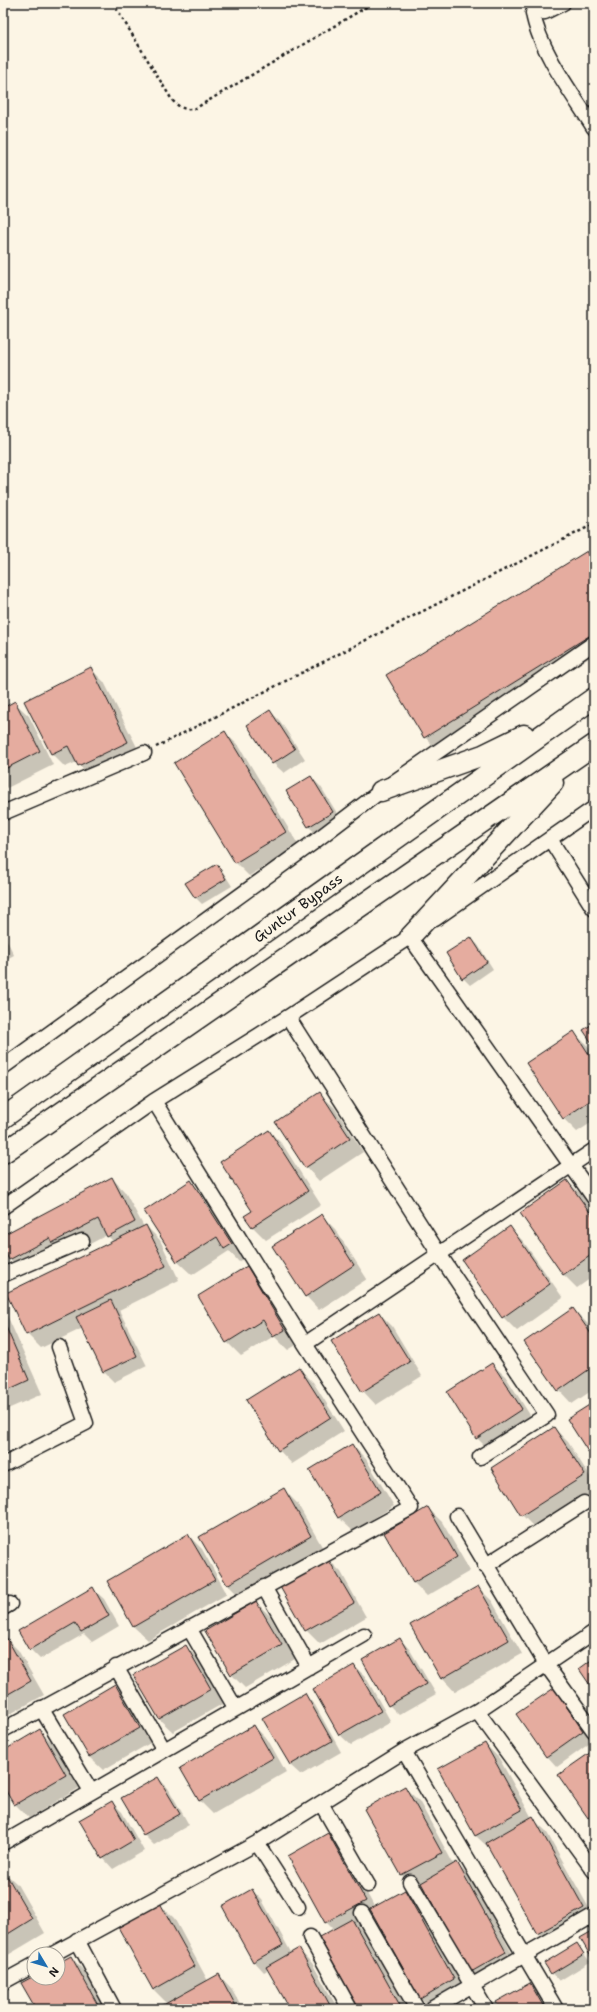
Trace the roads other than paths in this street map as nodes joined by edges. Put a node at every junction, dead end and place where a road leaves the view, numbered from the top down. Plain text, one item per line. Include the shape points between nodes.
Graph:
1 (562, 3) edge
2 (594, 128) edge
3 (594, 643) edge
4 (594, 698) edge
5 (573, 712) junction
6 (587, 749) edge
7 (144, 753) road end
8 (381, 791) junction
9 (594, 808) edge
10 (3, 813) edge
11 (550, 839) junction
12 (594, 909) edge
13 (410, 936) junction
14 (288, 1017) junction
15 (3, 1067) edge
16 (154, 1101) junction
17 (3, 1118) edge
18 (594, 1150) edge
19 (3, 1153) edge
20 (571, 1165) junction
21 (594, 1198) edge
22 (3, 1207) edge
23 (82, 1241) dead end
24 (439, 1254) junction
25 (3, 1271) edge
26 (305, 1344) junction
27 (59, 1347) dead end
28 (480, 1457) dead end
29 (3, 1465) edge
30 (584, 1503) dead end
31 (457, 1516) dead end
32 (485, 1566) junction
33 (264, 1587) junction
34 (189, 1628) junction
35 (594, 1632) edge
36 (364, 1635) dead end
37 (547, 1666) junction
38 (116, 1667) junction
39 (309, 1667) junction
40 (41, 1708) junction
41 (236, 1709) junction
42 (477, 1711) junction
43 (3, 1730) edge
44 (594, 1731) edge
45 (164, 1750) junction
46 (404, 1751) junction
47 (91, 1792) junction
48 (321, 1803) junction
49 (3, 1843) edge
50 (258, 1843) junction
51 (594, 1871) edge
52 (410, 1882) dead end
53 (368, 1885) dead end
54 (298, 1907) dead end
55 (362, 1913) dead end
56 (594, 1915) edge
57 (310, 1937) dead end
58 (77, 1940) junction
59 (66, 1946) edge
60 (524, 1955) junction
61 (26, 1969) edge
62 (3, 1982) edge
63 (471, 1986) junction
64 (114, 2009) edge
65 (350, 2009) edge
66 (417, 2009) edge
67 (431, 2009) edge
68 (486, 2009) edge
69 (556, 2009) edge

1 - 2 street via 545,12 533,13 534,23 564,80
3 - 8 street
4 - 5 highway, Guntur Bypass
5 - 8 highway via 483,755
5 - 17 highway, Guntur Bypass
6 - 13 highway
6 - 19 highway
7 - 10 street
8 - 15 street
9 - 11 street
11 - 12 street
11 - 13 street
13 - 14 street
13 - 20 street
14 - 16 street
14 - 24 street
16 - 22 street
16 - 26 street
18 - 20 street
20 - 21 street
20 - 24 street
23 - 25 street via 6,1274
24 - 26 street
24 - 28 street via 547,1415
26 - 33 street via 411,1508
27 - 29 street via 86,1423
30 - 32 street
31 - 32 street
32 - 37 street
33 - 34 street
33 - 39 street
34 - 38 street
34 - 41 street
35 - 37 street
36 - 39 street
37 - 42 street
37 - 44 street
38 - 40 street
38 - 45 street
39 - 41 street
40 - 43 street
40 - 47 street
41 - 45 street
42 - 46 street
42 - 51 street
45 - 47 street
46 - 48 street
46 - 60 street
47 - 49 street
48 - 50 street
48 - 53 street
50 - 54 street
50 - 58 street
52 - 63 street
55 - 66 street
56 - 60 street
57 - 65 street
58 - 59 street
58 - 64 street
60 - 63 street
60 - 69 street
61 - 62 street
63 - 67 street
63 - 68 street

